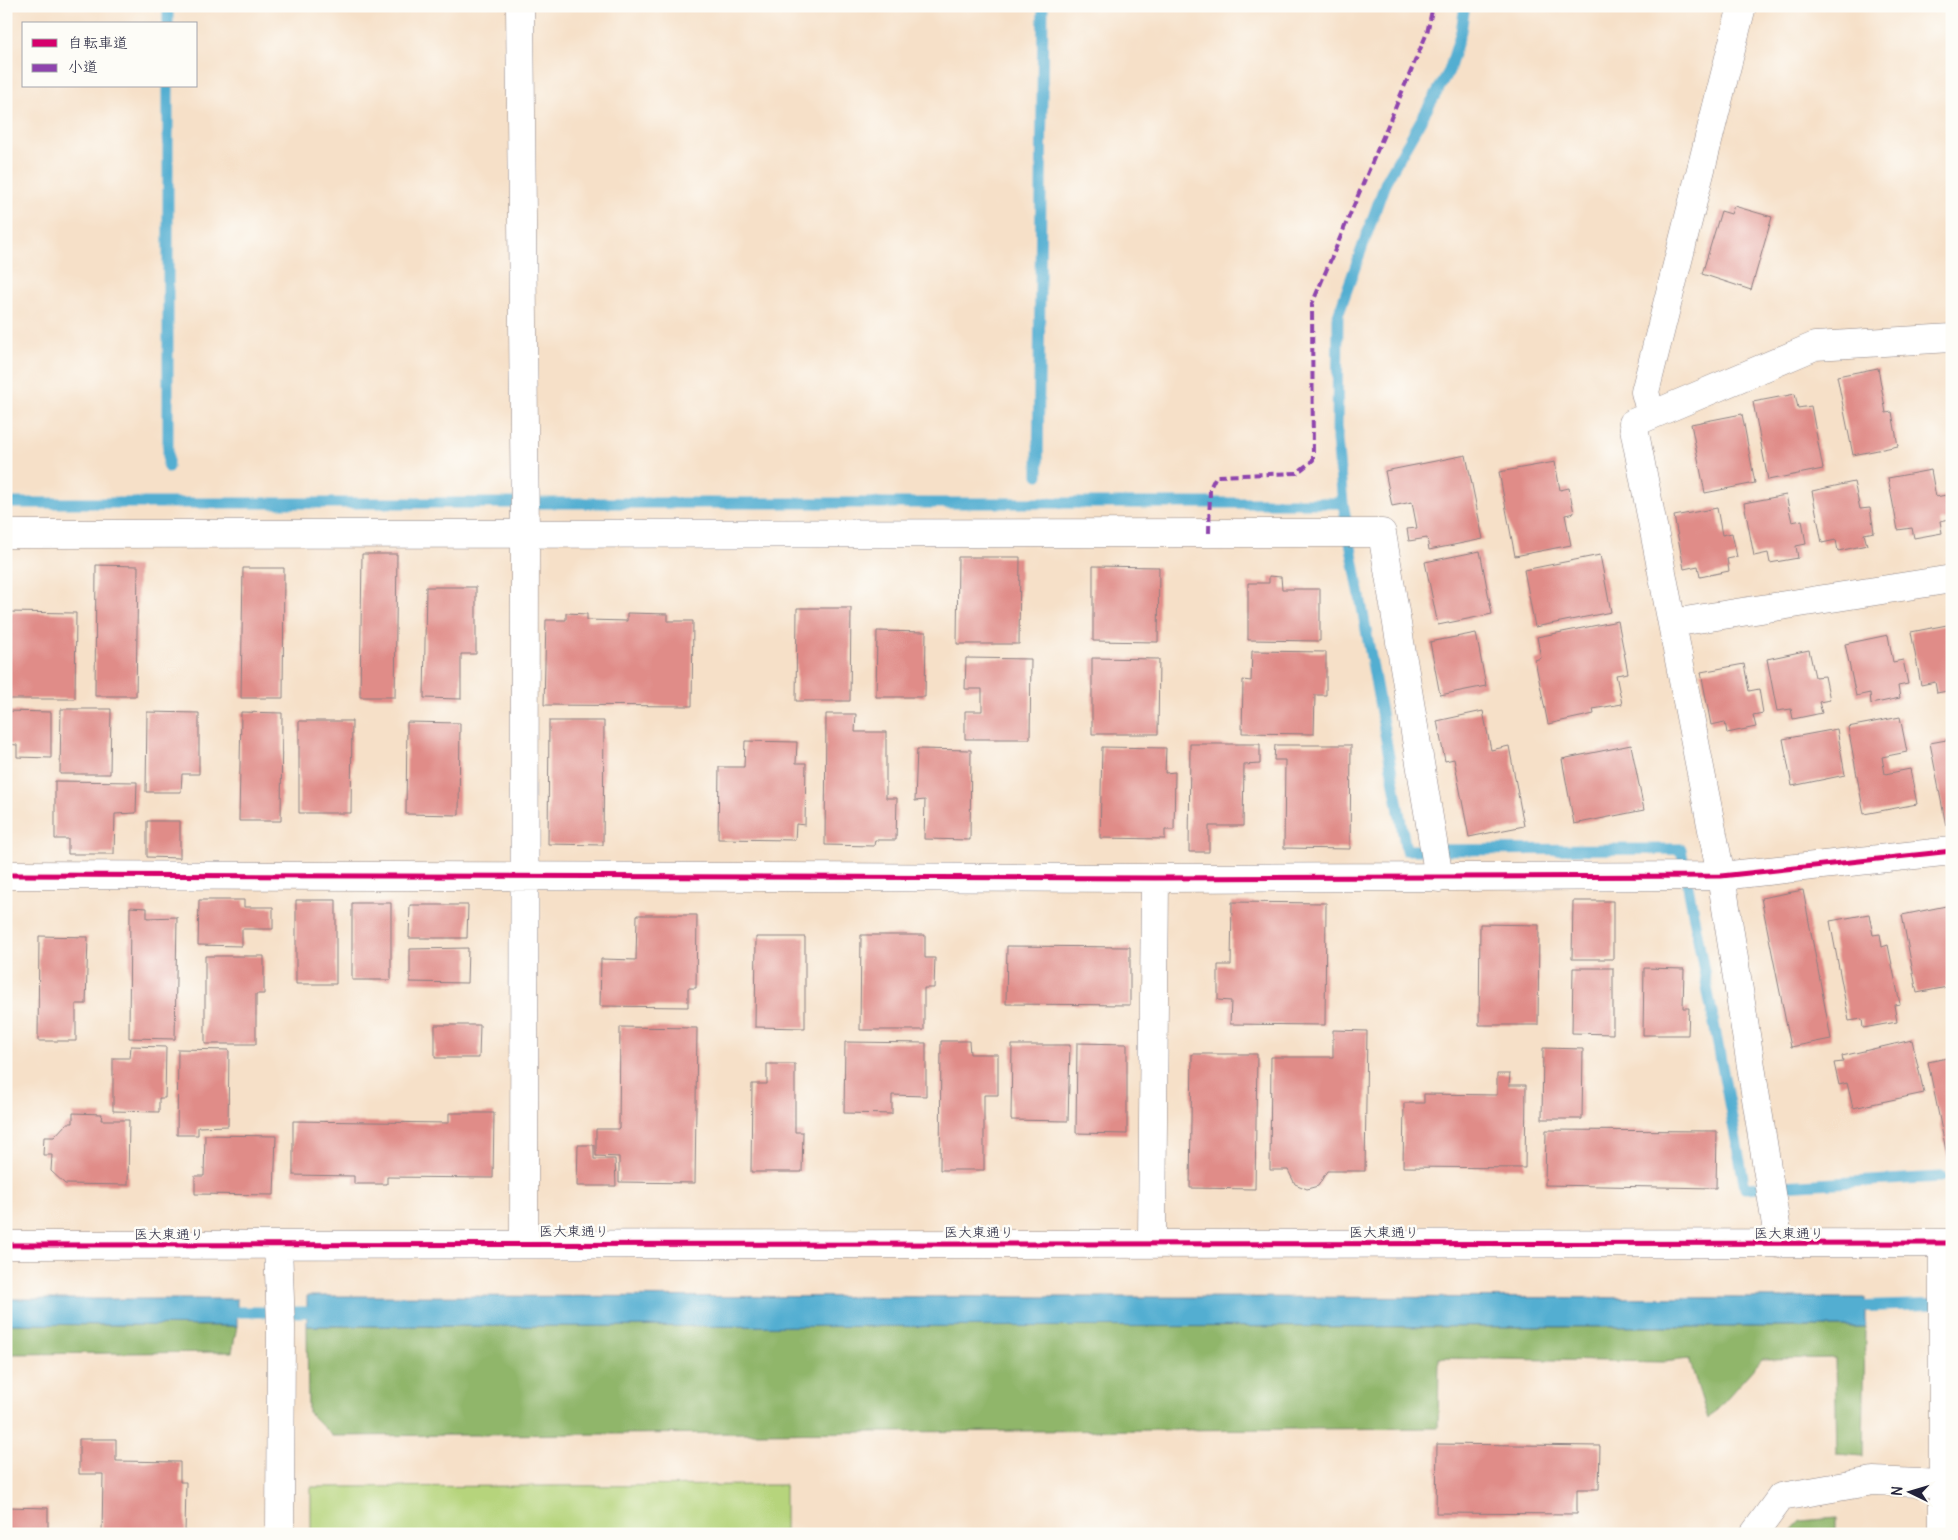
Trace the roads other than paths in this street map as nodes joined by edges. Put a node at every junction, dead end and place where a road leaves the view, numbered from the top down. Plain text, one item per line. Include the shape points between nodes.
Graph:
1 (520, 6) edge
2 (1742, 6) edge
3 (1951, 340) edge
4 (1651, 415) junction
5 (524, 527) junction
6 (6, 534) edge
7 (1952, 579) edge
8 (1672, 623) junction
9 (1952, 851) edge
10 (1438, 872) junction
11 (6, 875) edge
12 (524, 876) junction
13 (1713, 876) junction
14 (1155, 878) junction
15 (524, 1242) junction
16 (1152, 1243) junction
17 (1948, 1243) edge
18 (1778, 1244) junction
19 (6, 1245) edge
20 (278, 1246) junction
21 (1943, 1484) junction
22 (280, 1534) edge
23 (1754, 1534) edge
24 (1943, 1534) edge

1 - 5 street
2 - 4 street via 1645,392
3 - 4 street via 1815,346
4 - 8 street via 1633,423
5 - 6 street
5 - 10 street via 1382,533
5 - 12 street
7 - 8 street
8 - 13 street
9 - 13 street
10 - 13 street
10 - 14 street
11 - 12 street
12 - 14 street
12 - 15 street
13 - 18 street
14 - 16 street
15 - 16 street, 医大東通り
15 - 20 street, 医大東通り
16 - 18 street, 医大東通り
17 - 18 street, 医大東通り
17 - 21 street via 1944,1276
19 - 20 street, 医大東通り
20 - 22 street
21 - 23 street via 1873,1481 1782,1497
21 - 24 street

